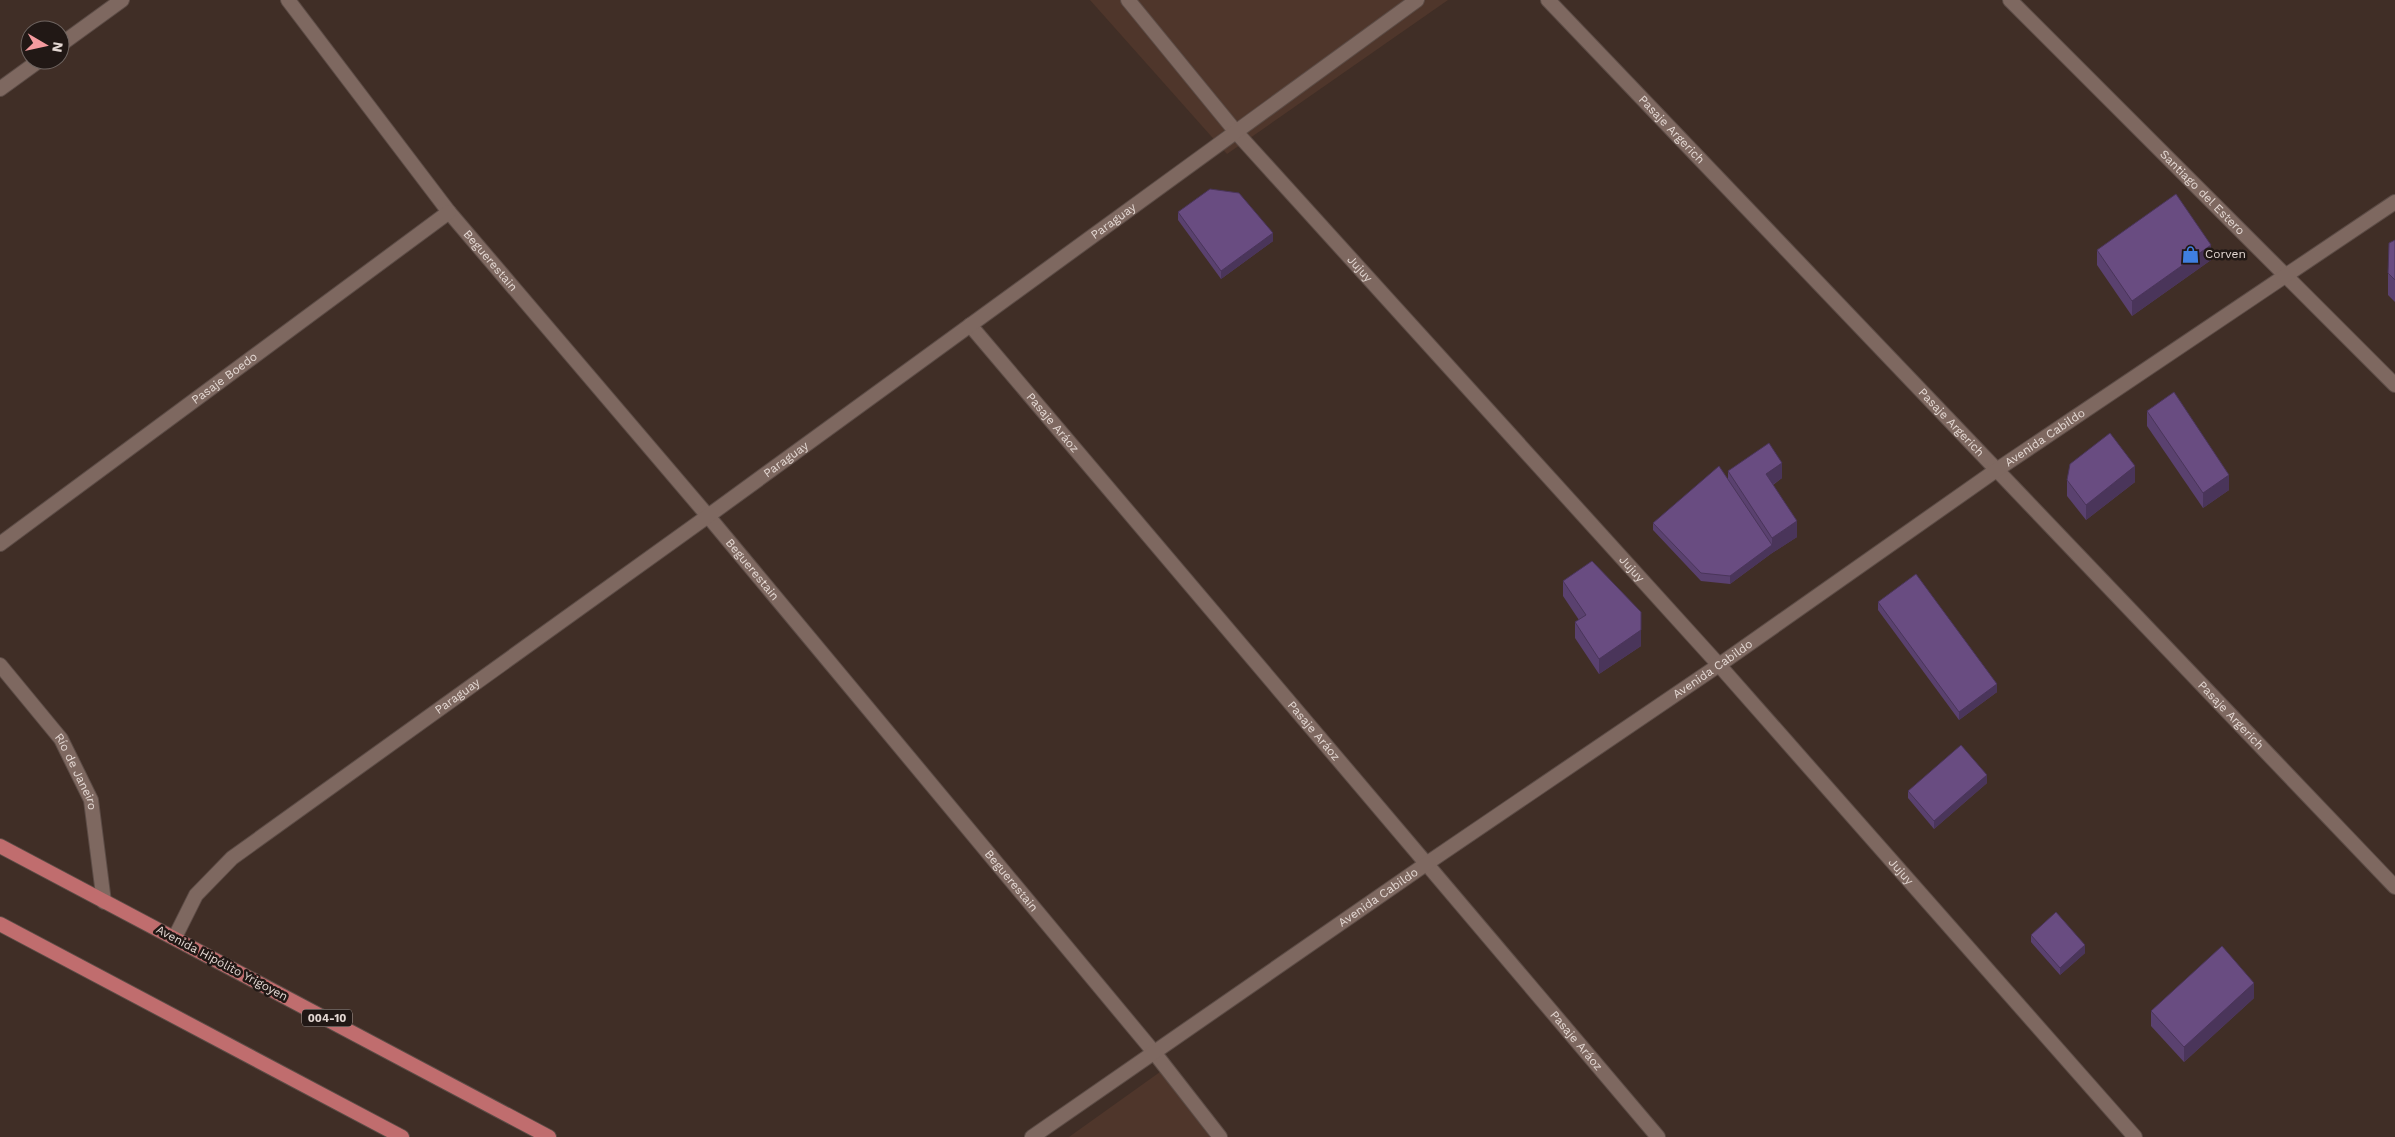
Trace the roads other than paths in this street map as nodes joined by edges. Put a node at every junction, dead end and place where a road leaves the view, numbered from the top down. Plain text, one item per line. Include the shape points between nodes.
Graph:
1 (122, 0) edge
2 (288, 0) edge
3 (1128, 0) edge
4 (1417, 0) edge
5 (1548, 0) edge
6 (2010, 0) edge
7 (70, 38) edge
8 (26, 70) edge
9 (0, 89) edge
10 (1236, 132) junction
11 (2395, 202) edge
12 (449, 212) junction
13 (2288, 276) junction
14 (970, 325) junction
15 (2395, 384) edge
16 (1996, 471) junction
17 (708, 516) junction
18 (0, 544) edge
19 (0, 665) edge
20 (1719, 665) junction
21 (0, 846) edge
22 (1426, 864) junction
23 (2395, 887) edge
24 (104, 902) junction
25 (0, 924) edge
26 (175, 937) junction
27 (1153, 1051) junction
28 (402, 1137) edge
29 (549, 1137) edge
30 (1032, 1137) edge
31 (1220, 1137) edge
32 (1658, 1137) edge
33 (2135, 1137) edge

1 - 7 street
2 - 12 street, Beguerestain
3 - 10 street, Jujuy
4 - 10 street, Paraguay
5 - 16 street, Pasaje Argerich
6 - 13 street, Santiago del Estero
8 - 9 street
10 - 14 street, Paraguay
10 - 20 street, Jujuy
11 - 13 street, Avenida Cabildo
12 - 17 street, Beguerestain
12 - 18 street, Pasaje Boedo
13 - 15 street, Santiago del Estero
13 - 16 street, Avenida Cabildo
14 - 17 street, Paraguay
14 - 22 street, Pasaje Aráoz
16 - 20 street, Avenida Cabildo
16 - 23 street, Pasaje Argerich
17 - 26 street, Paraguay via 232,858 196,895
17 - 27 street, Beguerestain
19 - 24 street, Río de Janeiro via 61,739 91,800
20 - 22 street, Avenida Cabildo
20 - 33 street, Jujuy
21 - 24 main road, Avenida Hipólito Yrigoyen / 004-10
22 - 27 street, Avenida Cabildo
22 - 32 street, Pasaje Aráoz
24 - 26 main road, Avenida Hipólito Yrigoyen / 004-10
25 - 28 main road
26 - 29 main road, Avenida Hipólito Yrigoyen / 004-10
27 - 30 street, Avenida Cabildo
27 - 31 street, Beguerestain

